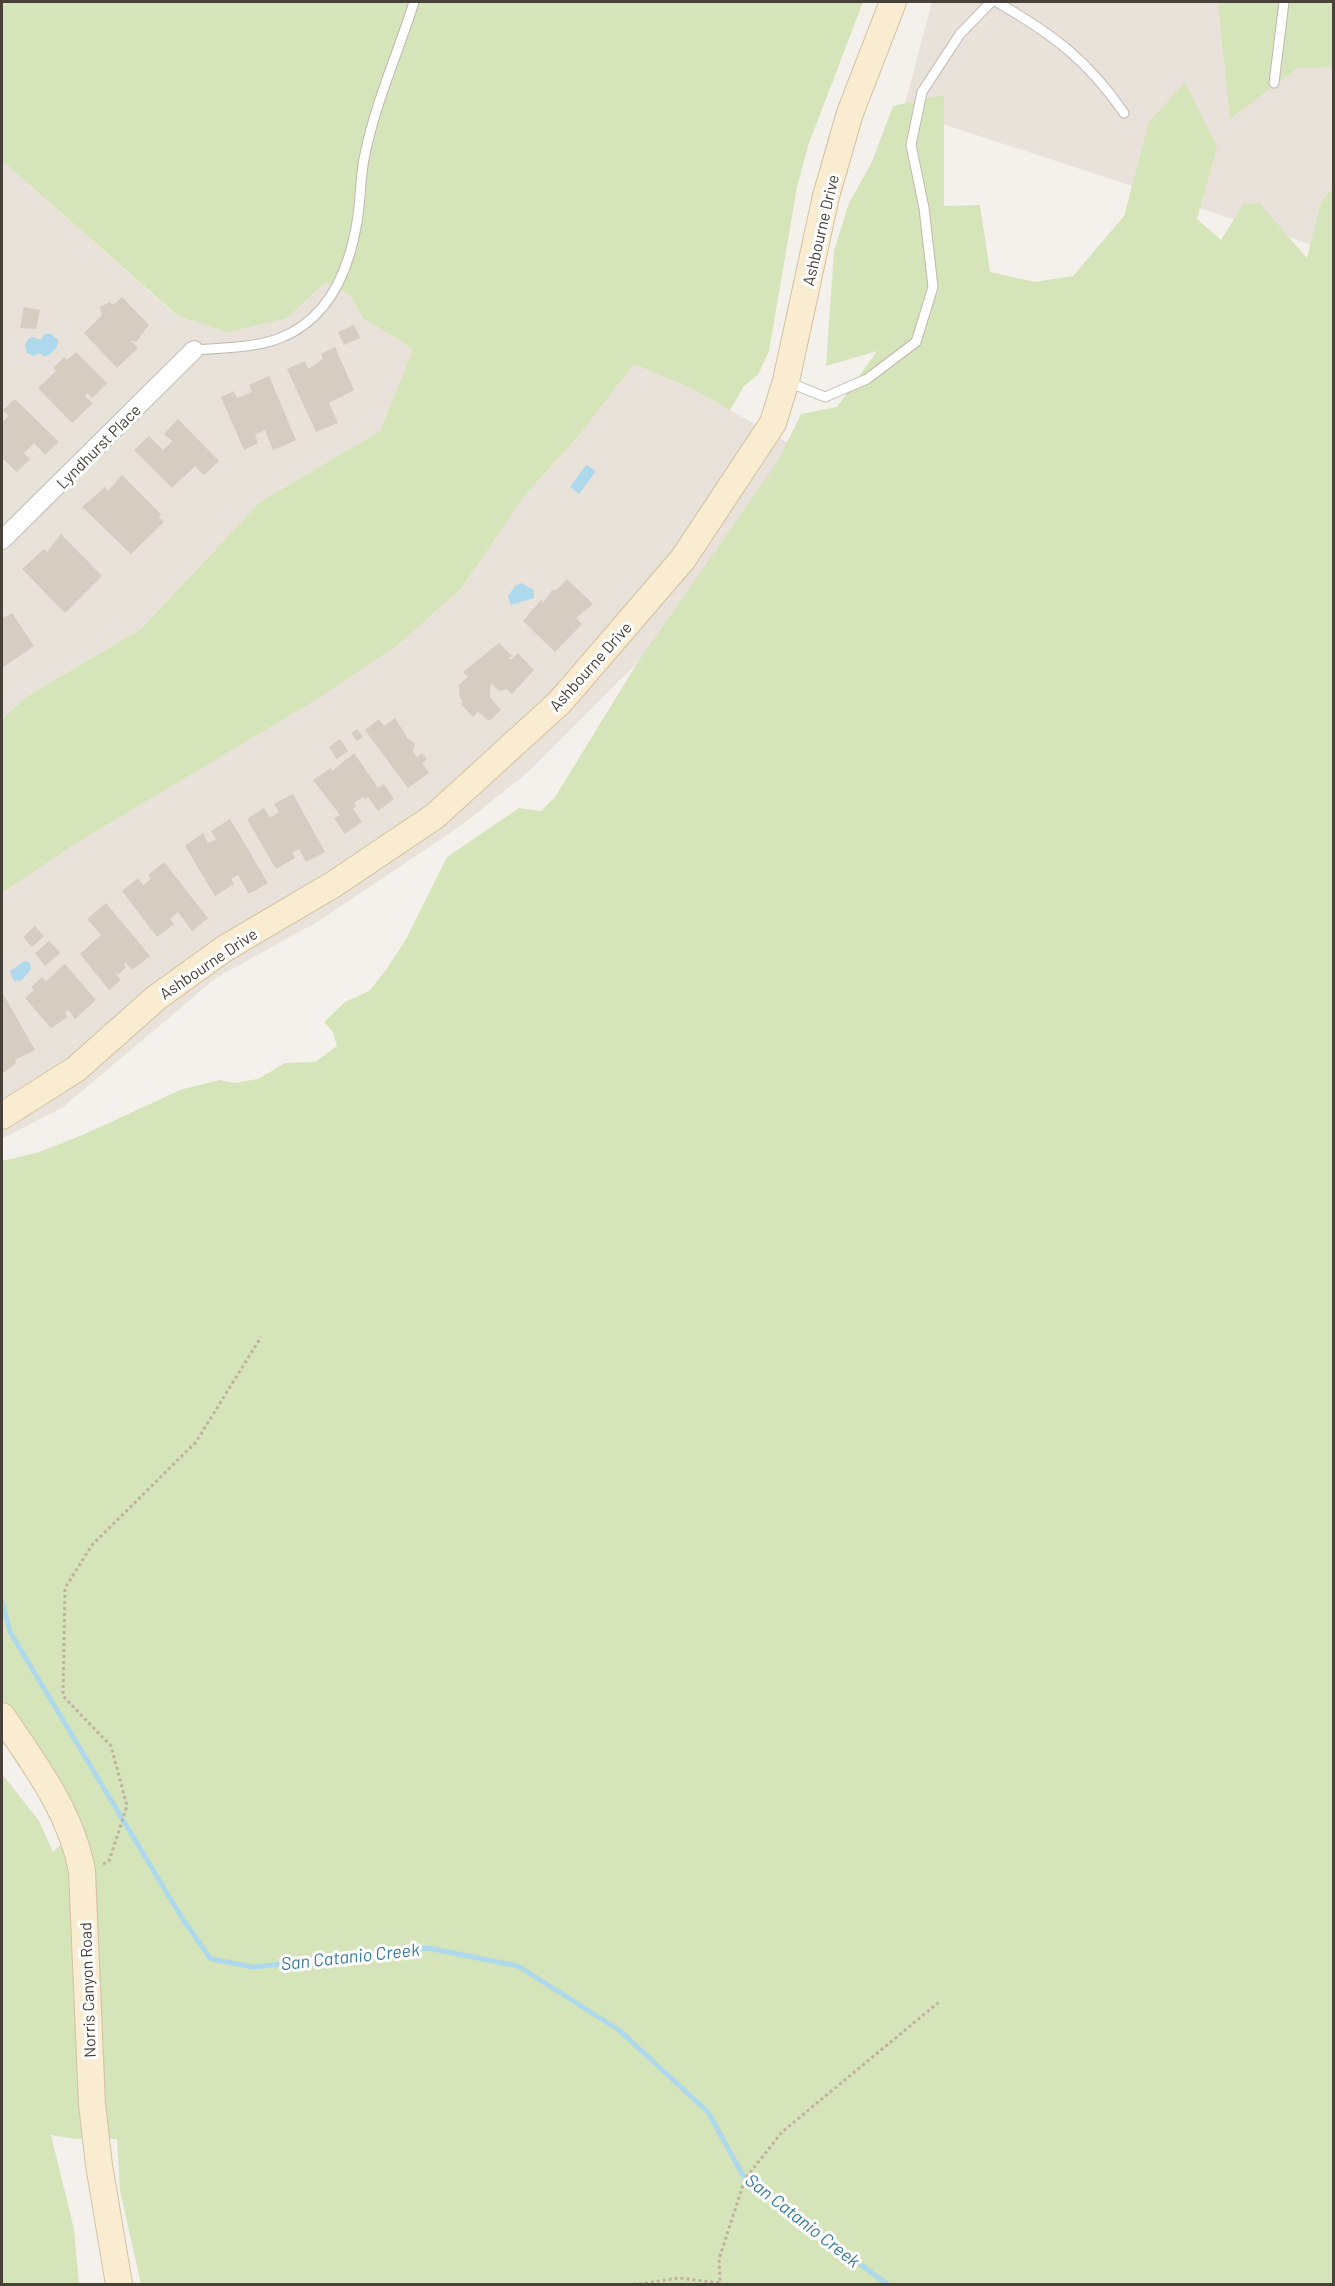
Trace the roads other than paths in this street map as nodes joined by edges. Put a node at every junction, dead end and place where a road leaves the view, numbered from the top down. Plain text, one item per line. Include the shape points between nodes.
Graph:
1 (414, 2) edge
2 (893, 2) edge
3 (991, 2) edge
4 (997, 2) edge
5 (1284, 2) edge
6 (1274, 83) dead end
7 (1124, 113) dead end
8 (194, 350) joint
9 (786, 381) junction
10 (2, 540) edge
11 (2, 1116) edge
12 (2, 1716) edge
13 (119, 2284) edge

1 - 8 lane via 372,121 357,222 337,287 327,305 280,338
2 - 9 street, Ashbourne Drive via 850,113 826,196
3 - 9 lane via 960,34 922,92 911,145 924,208 933,287 916,342 867,379 825,397
4 - 7 lane via 1044,30 1076,56 1098,76
5 - 6 lane
8 - 10 street, Lyndhurst Place
9 - 11 street, Ashbourne Drive via 773,423 684,559 560,702 435,816 334,884 224,949 156,998 76,1070
12 - 13 street, Norris Canyon Road via 50,1788 77,1842 82,1871 92,2104

